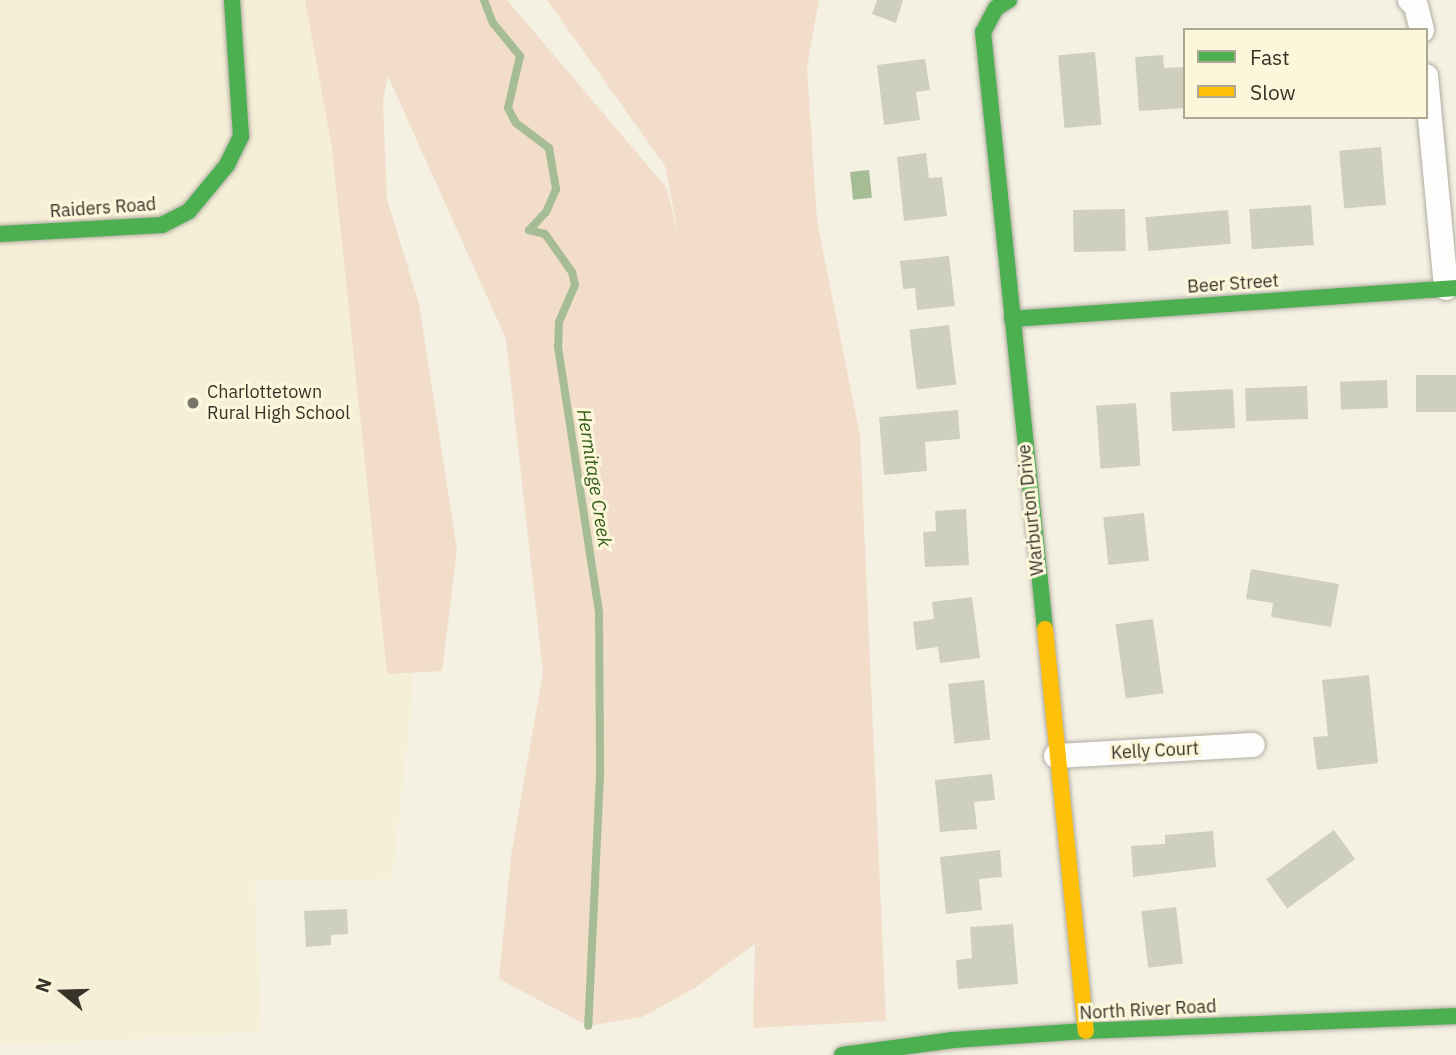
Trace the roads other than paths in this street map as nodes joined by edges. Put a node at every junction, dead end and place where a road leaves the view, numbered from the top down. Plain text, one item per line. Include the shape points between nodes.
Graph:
1 (232, 0) edge
2 (1009, 0) edge
3 (1410, 0) edge
4 (1422, 28) edge
5 (1428, 93) edge
6 (0, 234) edge
7 (1451, 288) edge
8 (1012, 320) junction
9 (1253, 745) dead end
10 (1056, 756) junction
11 (1456, 1016) edge
12 (1086, 1031) junction
13 (953, 1048) edge
14 (842, 1055) edge

1 - 6 street, Raiders Road via 241,136 227,165 189,211 162,225
2 - 8 street, Warburton Drive via 996,8 983,32
3 - 4 street
5 - 7 street
7 - 8 street, Beer Street
8 - 10 street, Warburton Drive
9 - 10 street, Kelly Court
10 - 12 street, Warburton Drive
11 - 12 street, North River Road
12 - 13 street, North River Road
13 - 14 street, North River Road

